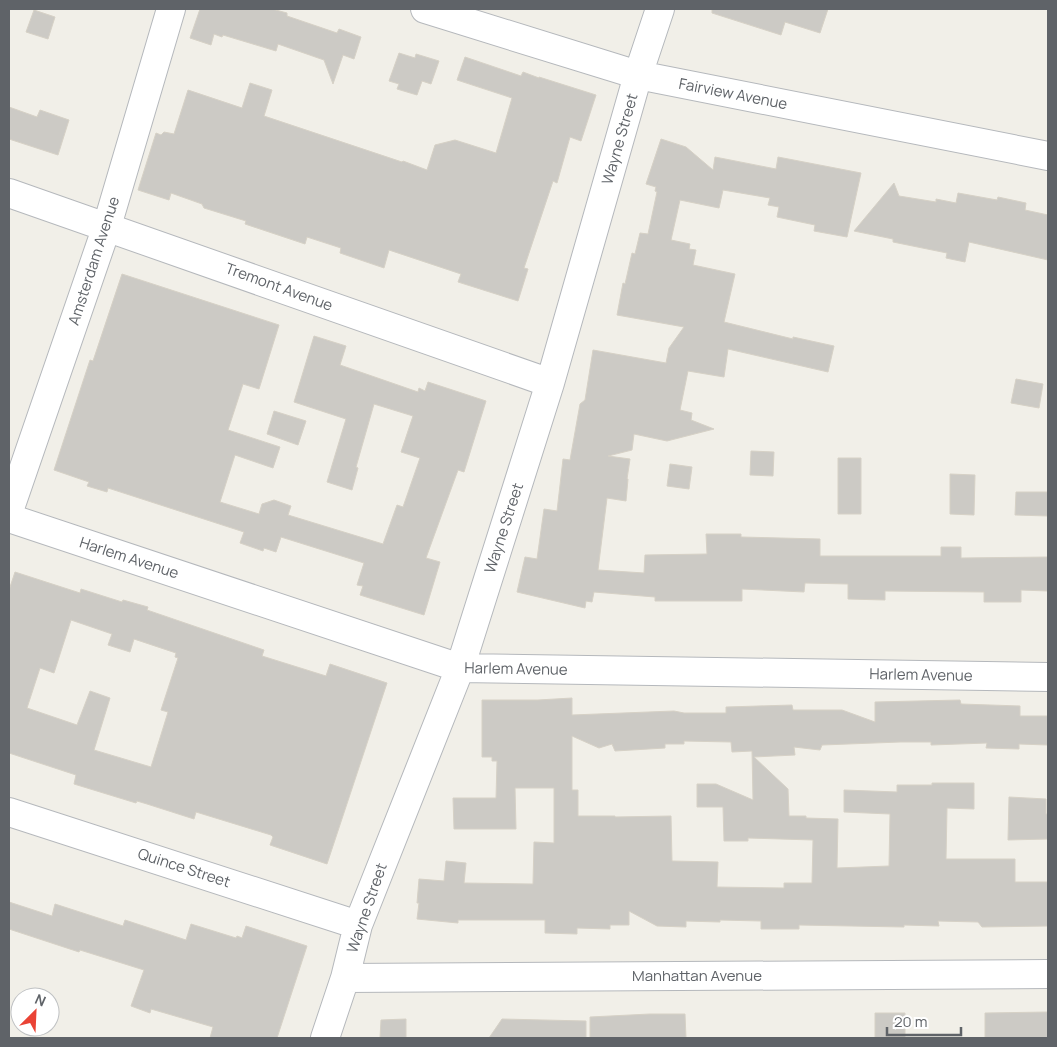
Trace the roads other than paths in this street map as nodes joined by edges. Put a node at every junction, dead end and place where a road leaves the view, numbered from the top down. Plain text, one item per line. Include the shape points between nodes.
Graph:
1 (171, 9) edge
2 (425, 9) edge
3 (660, 9) edge
4 (638, 75) junction
5 (1048, 156) edge
6 (9, 193) edge
7 (107, 226) junction
8 (550, 383) junction
9 (9, 511) edge
10 (9, 518) edge
11 (460, 668) junction
12 (1048, 677) edge
13 (9, 812) edge
14 (358, 925) junction
15 (1048, 974) edge
16 (345, 978) junction
17 (325, 1038) edge

1 - 7 street, Amsterdam Avenue
2 - 4 street, Fairview Avenue
3 - 4 street, Wayne Street
4 - 5 street, Fairview Avenue
4 - 8 street, Wayne Street
6 - 7 street, Tremont Avenue
7 - 8 street, Tremont Avenue
7 - 9 street, Amsterdam Avenue
8 - 11 street, Wayne Street
10 - 11 street, Harlem Avenue
11 - 12 street, Harlem Avenue
11 - 14 street, Wayne Street
13 - 14 street, Quince Street
14 - 16 street, Wayne Street
15 - 16 street, Manhattan Avenue
16 - 17 street, Wayne Street

